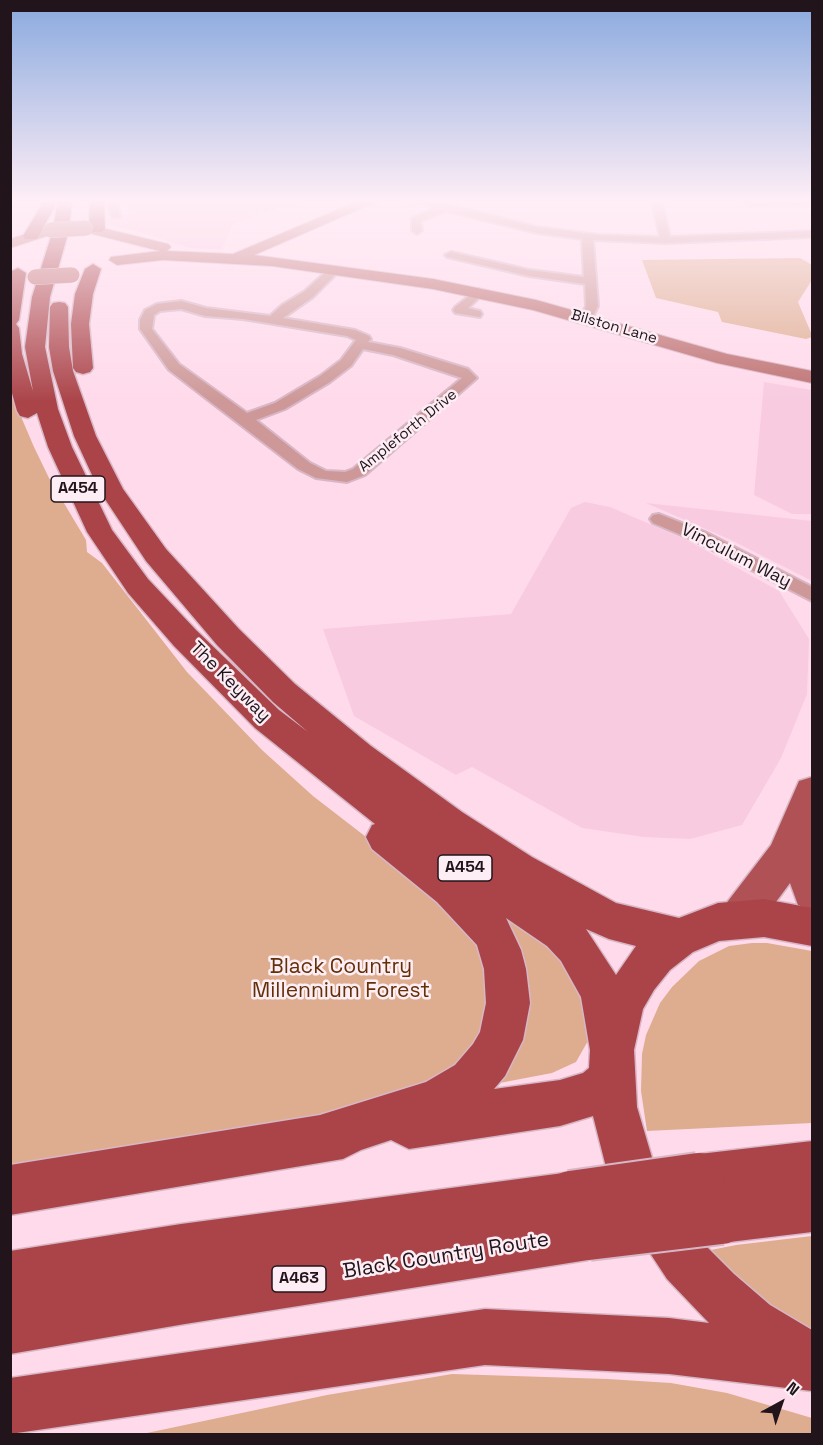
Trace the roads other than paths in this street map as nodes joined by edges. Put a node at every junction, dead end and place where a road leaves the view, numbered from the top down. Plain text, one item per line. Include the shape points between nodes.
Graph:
1 (51, 266) edge
2 (66, 266) edge
3 (100, 266) edge
4 (309, 266) edge
5 (500, 266) edge
6 (589, 266) edge
7 (93, 269) junction
8 (334, 270) junction
9 (21, 273) edge
10 (590, 281) junction
11 (478, 293) junction
12 (476, 315) dead end
13 (586, 319) junction
14 (10, 320) edge
15 (273, 320) junction
16 (10, 328) edge
17 (361, 345) junction
18 (813, 377) edge
19 (245, 419) junction
20 (90, 515) junction
21 (129, 518) junction
22 (659, 519) dead end
23 (813, 595) edge
24 (267, 719) junction
25 (811, 797) edge
26 (813, 892) edge
27 (739, 919) junction
28 (813, 927) edge
29 (679, 938) junction
30 (612, 1065) junction
31 (322, 1138) junction
32 (813, 1165) edge
33 (10, 1190) edge
34 (710, 1199) junction
35 (813, 1207) edge
36 (580, 1216) junction
37 (10, 1278) edge
38 (10, 1327) edge
39 (813, 1358) edge
40 (813, 1363) edge
41 (10, 1407) edge

1 - 20 highway, The Keyway / A454 via 40,306 35,347 56,438
2 - 21 highway, The Keyway / A454 via 57,321 63,371 85,436
3 - 7 main road
4 - 8 main road, Bilston Lane
5 - 10 street
6 - 10 street
7 - 9 main road, bridge via 72,275
7 - 21 highway via 84,294 80,324 84,376
8 - 11 main road, Bilston Lane
8 - 15 street
9 - 14 highway
10 - 13 street via 592,310
11 - 12 street via 455,310
11 - 13 main road, Bilston Lane
13 - 18 main road, Bilston Lane via 724,359
15 - 17 street via 358,335 364,339
15 - 19 street via 172,305 157,308 146,320 146,329 174,367
16 - 20 highway via 25,406
17 - 19 street via 346,363 298,396
17 - 19 street, Ampleforth Drive via 418,358 463,372 470,378 359,472 347,477 322,475 304,466
20 - 24 highway, The Keyway / A454 via 138,586
21 - 29 highway, The Keyway / A454 via 228,637 284,693 359,756 449,823 564,896 609,920
22 - 23 street, Vinculum Way
24 - 30 highway, The Keyway / A454 via 386,812 561,932 576,947 602,992
24 - 31 highway via 295,760 343,805 452,889 491,931 504,969 508,1003 501,1040 471,1081 437,1102
25 - 26 main road via 807,847
25 - 27 main road via 785,856
27 - 28 highway via 780,920
27 - 29 highway via 718,922
29 - 30 highway via 655,956 639,975 622,1008
30 - 31 highway via 594,1093 560,1103
30 - 39 highway, The Keyway via 619,1128 630,1167 666,1235 715,1293 751,1324
31 - 33 highway
32 - 34 highway, Black Country Route / A463
34 - 35 highway, Black Country Route / A463
34 - 36 highway, Black Country Route / A463, bridge
36 - 37 highway, Black Country Route / A463 via 181,1250
36 - 38 highway, Black Country Route / A463 via 196,1295
40 - 41 highway via 669,1346 485,1337

